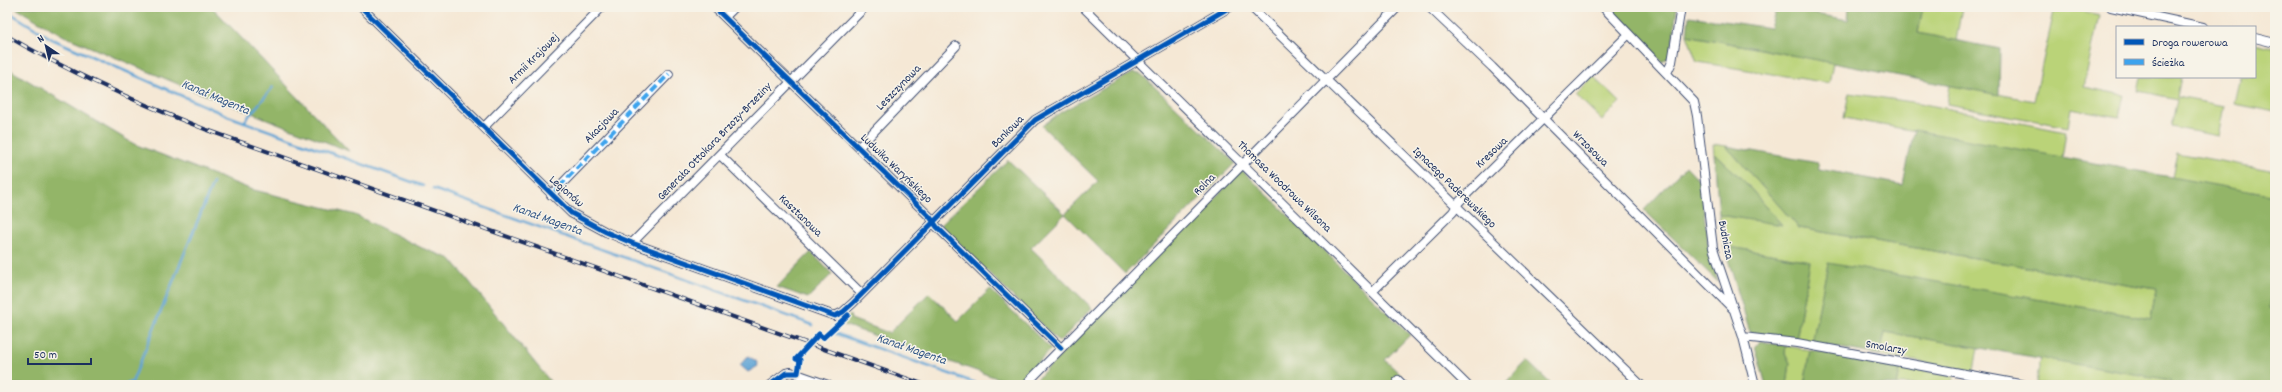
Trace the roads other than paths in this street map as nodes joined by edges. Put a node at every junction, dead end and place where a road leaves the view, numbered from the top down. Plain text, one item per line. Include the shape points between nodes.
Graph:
1 (361, 7) edge
2 (602, 7) edge
3 (714, 7) edge
4 (735, 7) edge
5 (865, 7) edge
6 (1084, 7) edge
7 (1230, 7) edge
8 (1251, 7) edge
9 (1398, 7) edge
10 (1429, 7) edge
11 (1603, 7) edge
12 (1681, 7) edge
13 (2111, 7) edge
14 (725, 17) junction
15 (2198, 26) edge
16 (1629, 34) junction
17 (2256, 38) edge
18 (2275, 43) edge
19 (956, 46) dead end
20 (1138, 61) junction
21 (1667, 73) junction
22 (669, 74) dead end
23 (1327, 80) junction
24 (791, 82) junction
25 (1543, 119) junction
26 (484, 127) junction
27 (859, 147) junction
28 (720, 155) junction
29 (1243, 162) junction
30 (551, 195) junction
31 (1456, 207) junction
32 (934, 220) junction
33 (632, 243) junction
34 (1373, 291) junction
35 (862, 294) junction
36 (1733, 309) junction
37 (835, 316) joint
38 (1743, 337) junction
39 (1061, 348) junction
40 (1029, 381) dead end
41 (770, 385) edge
42 (828, 385) edge
43 (1467, 385) edge
44 (1641, 385) edge
45 (1754, 385) edge
46 (2025, 385) edge

1 - 26 street, Legionów
2 - 26 street, Armii Krajowej
3 - 14 street, Ludwika Waryńskiego
4 - 14 street
5 - 24 street, Generała Ottokara Brzozy-Brzeziny
6 - 20 street, Thomasa Woodrowa Wilsona
7 - 20 street, Bankowa
8 - 23 street, Ignacego Paderewskiego
9 - 23 street, Rolna
10 - 25 street, Wrzosowa
11 - 16 street
12 - 21 street via 1672,62
13 - 15 street
14 - 24 street, Ludwika Waryńskiego
16 - 21 street
16 - 25 street, Kresowa
17 - 18 street
19 - 27 street, Leszczynowa
20 - 29 street, Thomasa Woodrowa Wilsona
20 - 32 street, Bankowa via 1035,120
21 - 36 street, Budnicza via 1694,102 1713,248
22 - 30 street, Akacjowa
23 - 29 street, Rolna
23 - 31 street, Ignacego Paderewskiego
24 - 27 street, Ludwika Waryńskiego
24 - 28 street, Generała Ottokara Brzozy-Brzeziny
25 - 31 street, Kresowa
25 - 36 street, Wrzosowa
26 - 30 street, Legionów
27 - 32 street, Ludwika Waryńskiego
28 - 33 street, Generała Ottokara Brzozy-Brzeziny
28 - 35 street, Kasztanowa
29 - 34 street, Thomasa Woodrowa Wilsona
29 - 39 street, Rolna
30 - 33 street, Legionów via 571,212
31 - 34 street, Kresowa
31 - 44 street, Ignacego Paderewskiego
32 - 35 street, Bankowa
32 - 39 street, Ludwika Waryńskiego via 937,227
33 - 37 street, Legionów
34 - 43 street, Thomasa Woodrowa Wilsona
35 - 37 street, Bankowa
36 - 38 street, Budnicza
38 - 45 street, Budnicza
38 - 46 street, Smolarzy via 1797,343
39 - 40 street, Rolna
41 - 42 street via 779,377 791,372

